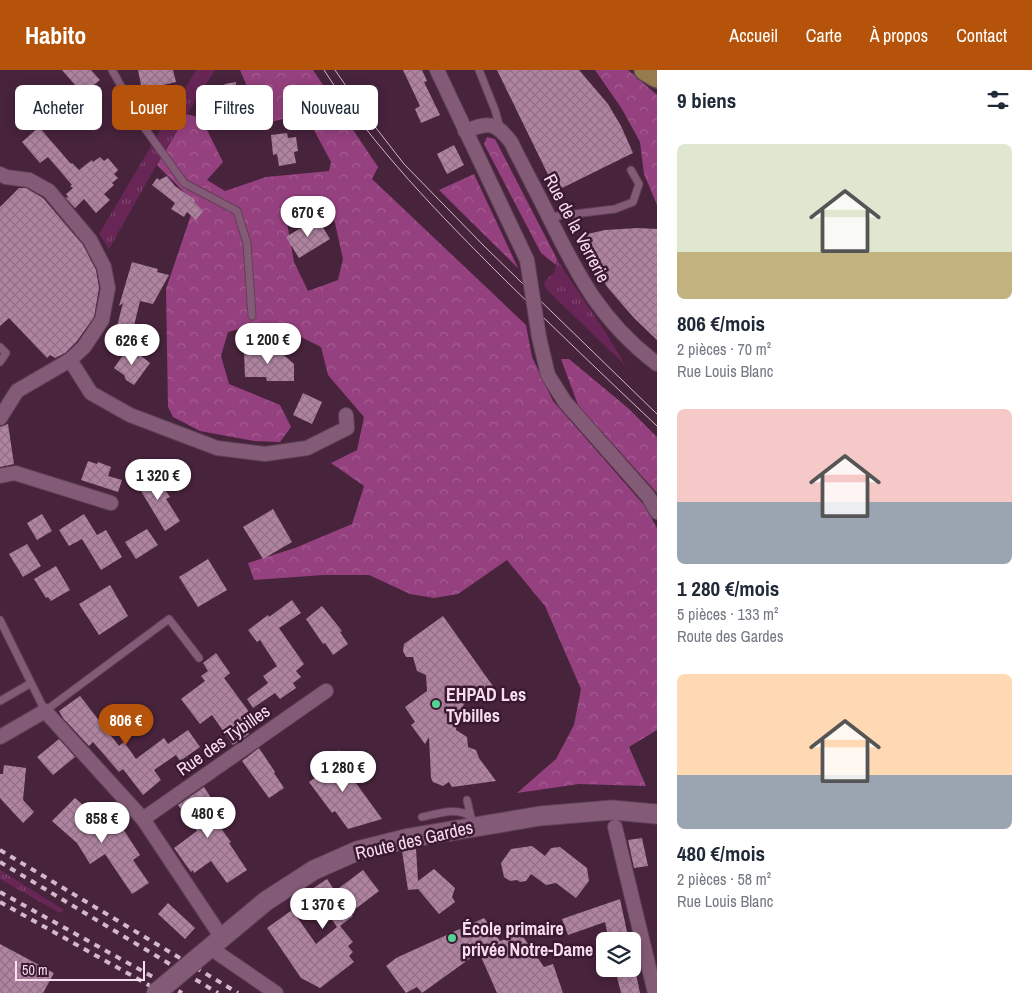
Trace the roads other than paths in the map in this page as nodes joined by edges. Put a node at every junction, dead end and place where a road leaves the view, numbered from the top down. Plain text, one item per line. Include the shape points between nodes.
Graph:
1 (112, 70) edge
2 (437, 70) edge
3 (479, 70) edge
4 (646, 70) edge
5 (657, 77) edge
6 (500, 128) junction
7 (466, 131) junction
8 (632, 170) dead end
9 (0, 174) edge
10 (549, 217) junction
11 (252, 316) dead end
12 (0, 347) edge
13 (70, 360) junction
14 (0, 362) edge
15 (657, 364) edge
16 (346, 414) dead end
17 (0, 418) edge
18 (0, 476) edge
19 (111, 503) dead end
20 (657, 512) edge
21 (0, 620) edge
22 (199, 658) dead end
23 (31, 683) junction
24 (326, 690) dead end
25 (0, 701) edge
26 (45, 711) junction
27 (0, 737) edge
28 (467, 800) dead end
29 (657, 814) edge
30 (422, 816) dead end
31 (143, 819) junction
32 (472, 822) junction
33 (615, 827) dead end
34 (211, 947) junction
35 (156, 993) edge
36 (276, 993) edge
37 (655, 993) edge

1 - 11 lane via 146,130 184,183 238,211 247,243
2 - 7 street
3 - 6 lane
4 - 5 main road
6 - 7 street via 490,125
6 - 10 street, Rue de la Verrerie via 511,142
7 - 20 street, bridge via 527,260 548,375 565,402 648,496
8 - 10 lane via 639,184 633,202 615,209
9 - 13 street via 29,180 49,191 90,240 104,267 108,288 102,320 84,347
10 - 15 street, Rue de la Verrerie via 586,288 622,334
12 - 14 lane via 6,353
13 - 16 street via 91,393 130,415 217,448 265,454 307,448 347,428
13 - 17 street via 17,391
18 - 19 street via 15,473
21 - 23 lane
22 - 26 lane via 169,619
23 - 25 lane
23 - 26 lane
24 - 31 street, Rue des Tybilles
26 - 27 street
26 - 31 street
28 - 32 lane
29 - 32 main road, Route des Gardes via 612,810
30 - 32 lane via 456,811 462,812
31 - 34 street
32 - 34 main road, Route des Gardes via 357,851 314,870 266,901
33 - 37 street
34 - 35 main road, Route des Gardes, bridge
34 - 36 street

